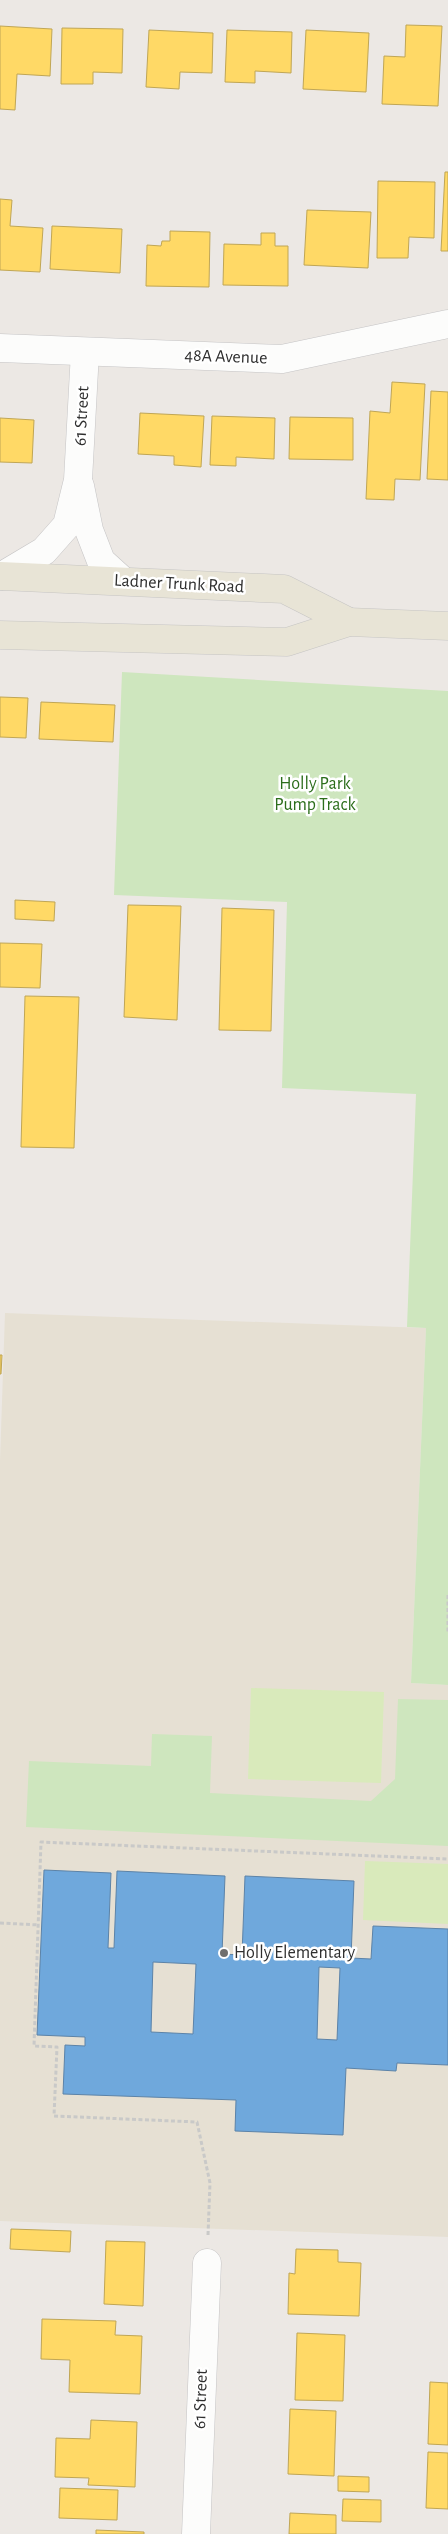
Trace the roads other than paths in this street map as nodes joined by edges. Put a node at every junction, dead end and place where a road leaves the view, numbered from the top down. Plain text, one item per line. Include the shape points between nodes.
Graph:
1 (448, 324) edge
2 (0, 348) edge
3 (85, 352) junction
4 (78, 480) junction
5 (1, 576) edge
6 (123, 580) junction
7 (349, 622) junction
8 (448, 626) edge
9 (0, 636) edge
10 (207, 2263) road end
11 (196, 2534) edge

1 - 3 street, 48A Avenue via 282,359
2 - 3 street, 48A Avenue
3 - 4 street, 61 Street
4 - 5 street, 61 Street via 66,524 44,551
4 - 6 street, 61 Street via 89,530 101,561
5 - 6 main road, Ladner Trunk Road
6 - 7 main road, Ladner Trunk Road via 284,589
7 - 8 main road, Ladner Trunk Road
7 - 9 main road, Ladner Trunk Road via 287,642
10 - 11 street, 61 Street

